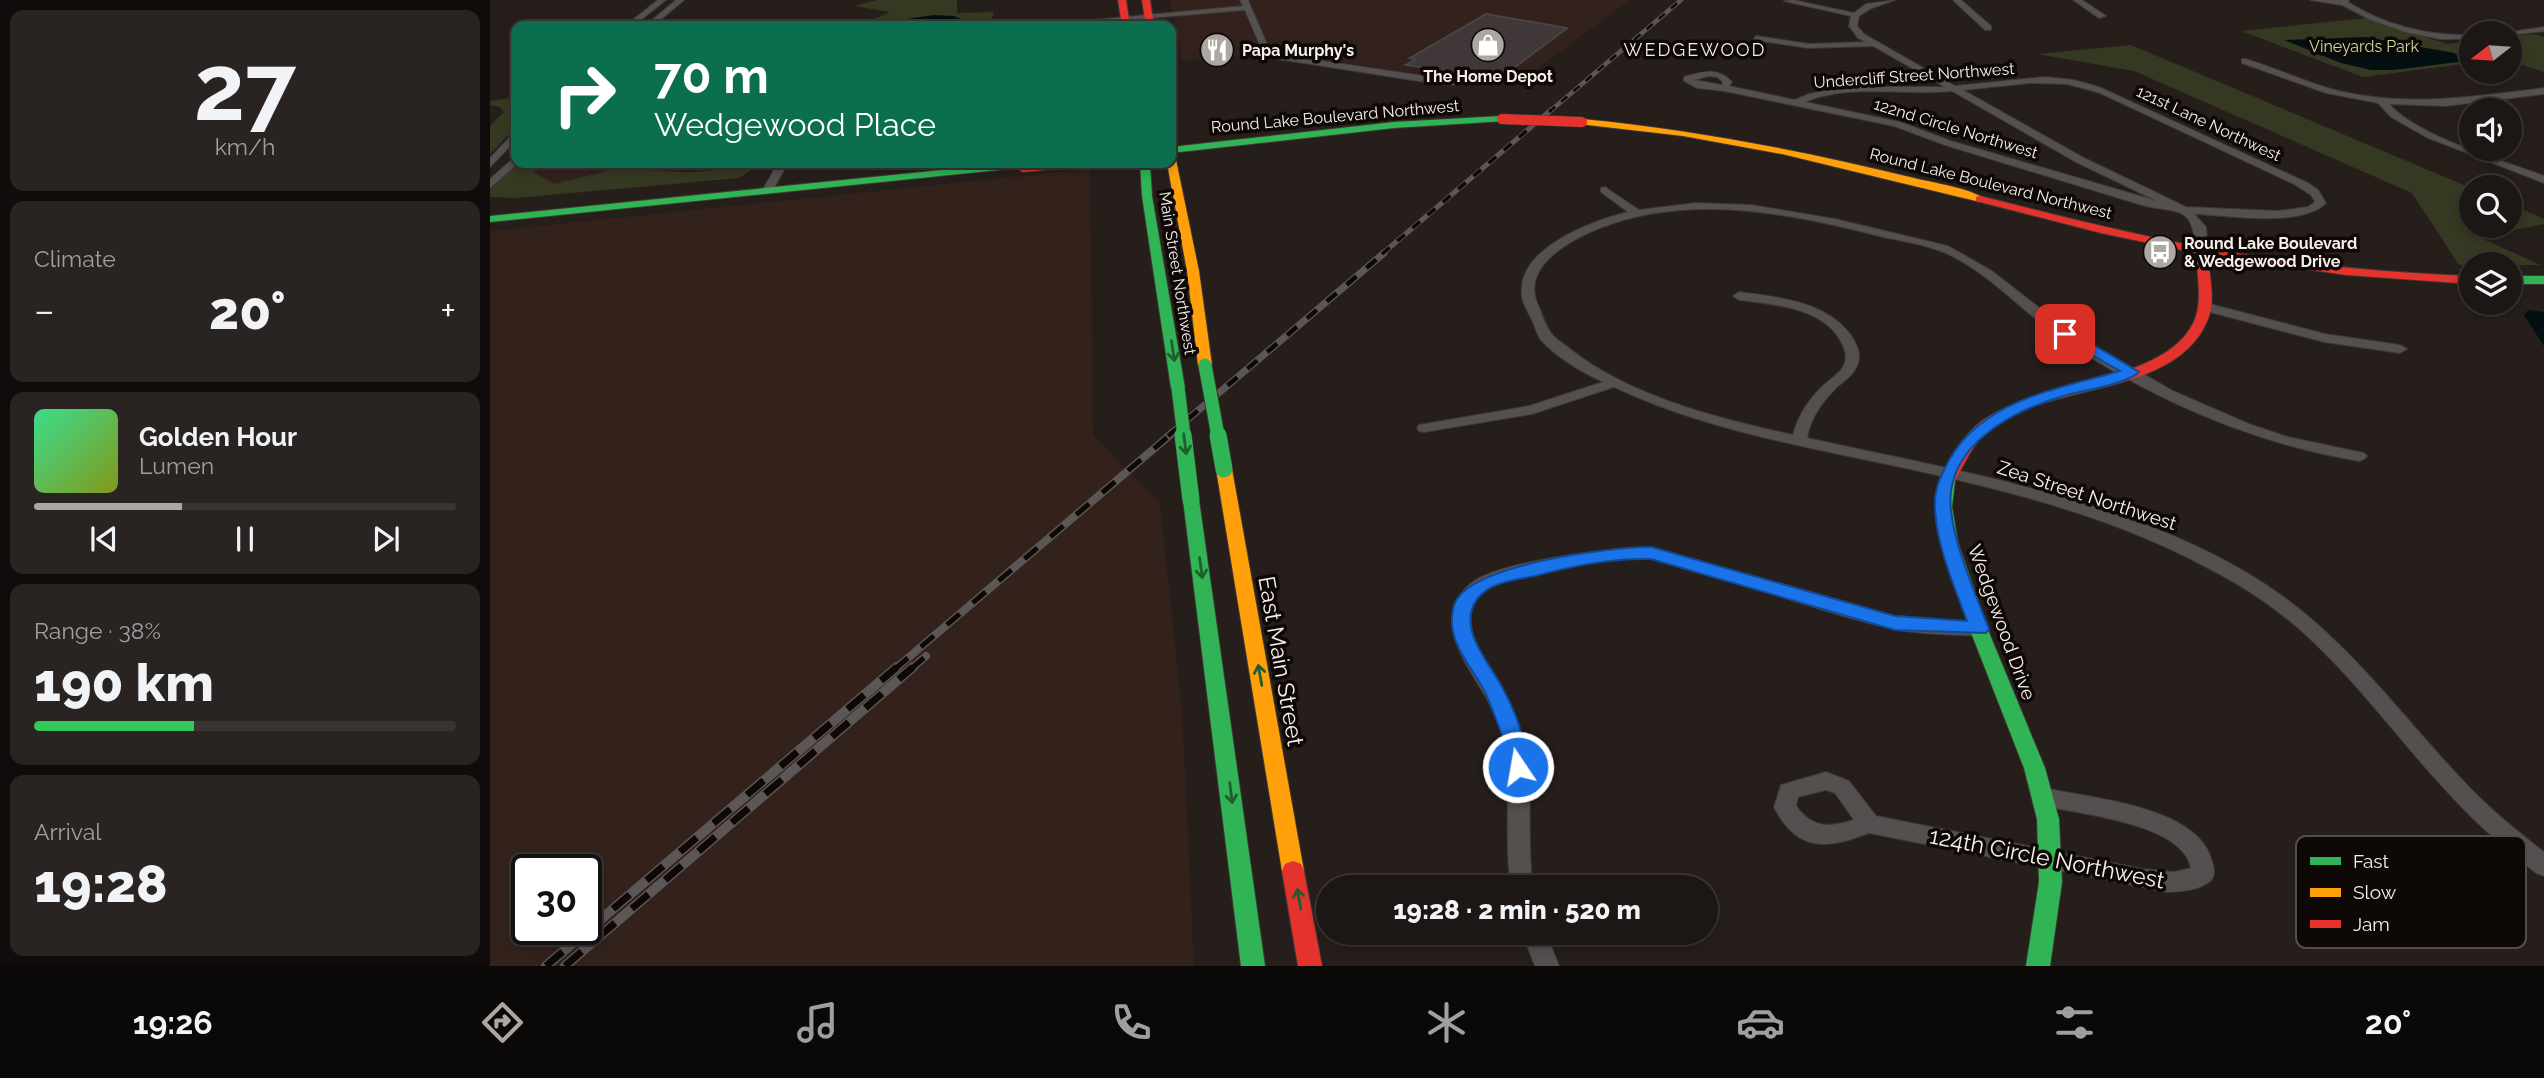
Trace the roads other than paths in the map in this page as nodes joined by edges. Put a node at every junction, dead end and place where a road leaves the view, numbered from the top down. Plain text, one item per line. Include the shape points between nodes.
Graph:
1 (662, 0) edge
2 (680, 0) edge
3 (1122, 0) edge
4 (1146, 0) edge
5 (1891, 0) edge
6 (1957, 0) edge
7 (2077, 0) edge
8 (2314, 0) edge
9 (1788, 1) edge
10 (2345, 2) edge
11 (1247, 7) edge
12 (1856, 15) junction
13 (2102, 16) dead end
14 (635, 21) edge
15 (655, 21) edge
16 (1125, 21) edge
17 (1149, 21) edge
18 (1988, 28) dead end
19 (2544, 29) edge
20 (2522, 31) edge
21 (2459, 37) edge
22 (1756, 38) dead end
23 (1873, 44) junction
24 (2245, 61) dead end
25 (1507, 79) dead end
26 (2074, 83) joint
27 (1724, 88) dead end
28 (1953, 89) junction
29 (2544, 91) edge
30 (2381, 101) junction
31 (1798, 102) junction
32 (1502, 119) junction
33 (511, 140) edge
34 (1176, 140) edge
35 (1176, 149) edge
36 (490, 164) edge
37 (511, 164) edge
38 (780, 168) edge
39 (938, 168) edge
40 (1133, 168) edge
41 (1145, 168) edge
42 (1173, 168) edge
43 (2541, 177) edge
44 (1146, 184) junction
45 (490, 185) edge
46 (770, 185) junction
47 (1605, 190) dead end
48 (2321, 203) joint
49 (490, 206) edge
50 (2180, 207) junction
51 (1636, 213) junction
52 (490, 219) edge
53 (2202, 251) junction
54 (2459, 279) edge
55 (2522, 280) edge
56 (2544, 280) edge
57 (1739, 296) dead end
58 (2206, 307) junction
59 (2400, 349) dead end
60 (1205, 365) joint
61 (2132, 372) junction
62 (1610, 384) junction
63 (1424, 428) dead end
64 (1799, 439) junction
65 (2359, 456) dead end
66 (1949, 473) junction
67 (1979, 629) junction
68 (2044, 797) junction
69 (1869, 824) dead end
70 (2508, 836) edge
71 (2526, 851) edge
72 (2051, 862) junction
73 (2544, 866) edge
74 (1521, 875) edge
75 (1539, 945) edge
76 (1253, 966) edge
77 (1310, 966) edge
78 (1547, 966) edge
79 (2038, 966) edge

1 - 14 street
2 - 15 street
3 - 16 main road
4 - 17 main road
5 - 12 street
6 - 18 street
7 - 13 street
8 - 10 street
9 - 12 street
10 - 21 street via 2361,13 2441,38
11 - 17 street
11 - 25 street via 1266,50 1281,57 1444,82
12 - 23 street via 1855,29
19 - 20 street
22 - 23 street via 1810,46
23 - 28 street
24 - 30 street via 2329,91
26 - 28 street, Undercliff Street Northwest via 2030,80
26 - 48 street, 121st Lane Northwest via 2103,91 2309,188
27 - 31 street, 122nd Circle Northwest
28 - 31 street, Undercliff Street Northwest via 1831,92
28 - 50 street via 2081,160
29 - 30 street via 2446,103
30 - 43 street via 2394,115 2429,135
31 - 50 street, 122nd Circle Northwest via 1897,124 2149,204
32 - 34 main road, Round Lake Boulevard Northwest via 1378,121
32 - 35 main road, Round Lake Boulevard Northwest via 1394,125
32 - 53 main road, Round Lake Boulevard Northwest, bridge via 1697,134 1776,148 2076,225
33 - 36 street
37 - 45 street
38 - 46 street
39 - 46 main road
40 - 44 main road
41 - 44 main road, Main Street Northwest
42 - 60 main road, Main Street Northwest
44 -> 76 main road, Main Street Northwest, bridge via 1178,388
46 - 49 main road
46 - 52 main road
47 - 51 street
48 - 50 street, 122nd Circle Northwest via 2307,212 2286,214
50 - 53 street, Wedgewood Drive via 2200,228
51 - 61 street, Zea Street Northwest via 1690,206 1770,212 1842,223 1944,248 1965,258 2065,334
51 - 62 street, Zea Street Northwest via 1576,233 1547,251 1533,271 1529,287 1531,312 1550,342
53 - 54 main road, Round Lake Boulevard Northwest via 2360,272
53 - 58 main road, Wedgewood Drive
55 - 56 main road
57 - 64 street via 1785,301 1813,310 1829,318 1849,343 1850,369 1802,419
58 - 59 street via 2324,338
58 - 61 main road, Wedgewood Drive via 2188,344
77 -> 60 main road, East Main Street, bridge
61 - 65 street, Zea Street Northwest via 2190,405 2280,439
61 - 66 main road, Wedgewood Drive via 2009,411 1967,443
62 - 63 street via 1532,410
62 - 64 street, Zea Street Northwest via 1650,400
64 - 66 street, Zea Street Northwest
66 - 67 main road, Wedgewood Drive via 1943,510 1956,566
66 - 70 street, Zea Street Northwest via 2141,532 2264,592 2304,622 2360,677 2424,752
67 - 68 main road, Wedgewood Drive
67 - 74 street via 1895,623 1651,553 1572,561 1478,586 1463,605 1462,630 1470,656 1493,689 1512,736 1518,767 1516,838
68 - 72 main road, Wedgewood Drive
68 - 72 street, 124th Circle Northwest via 2148,821 2172,831 2192,843 2201,857 2203,873 2173,883
69 - 72 street, 124th Circle Northwest
71 - 73 street, Zea Street Northwest
72 - 79 main road, Wedgewood Drive via 2049,907
75 - 78 street

